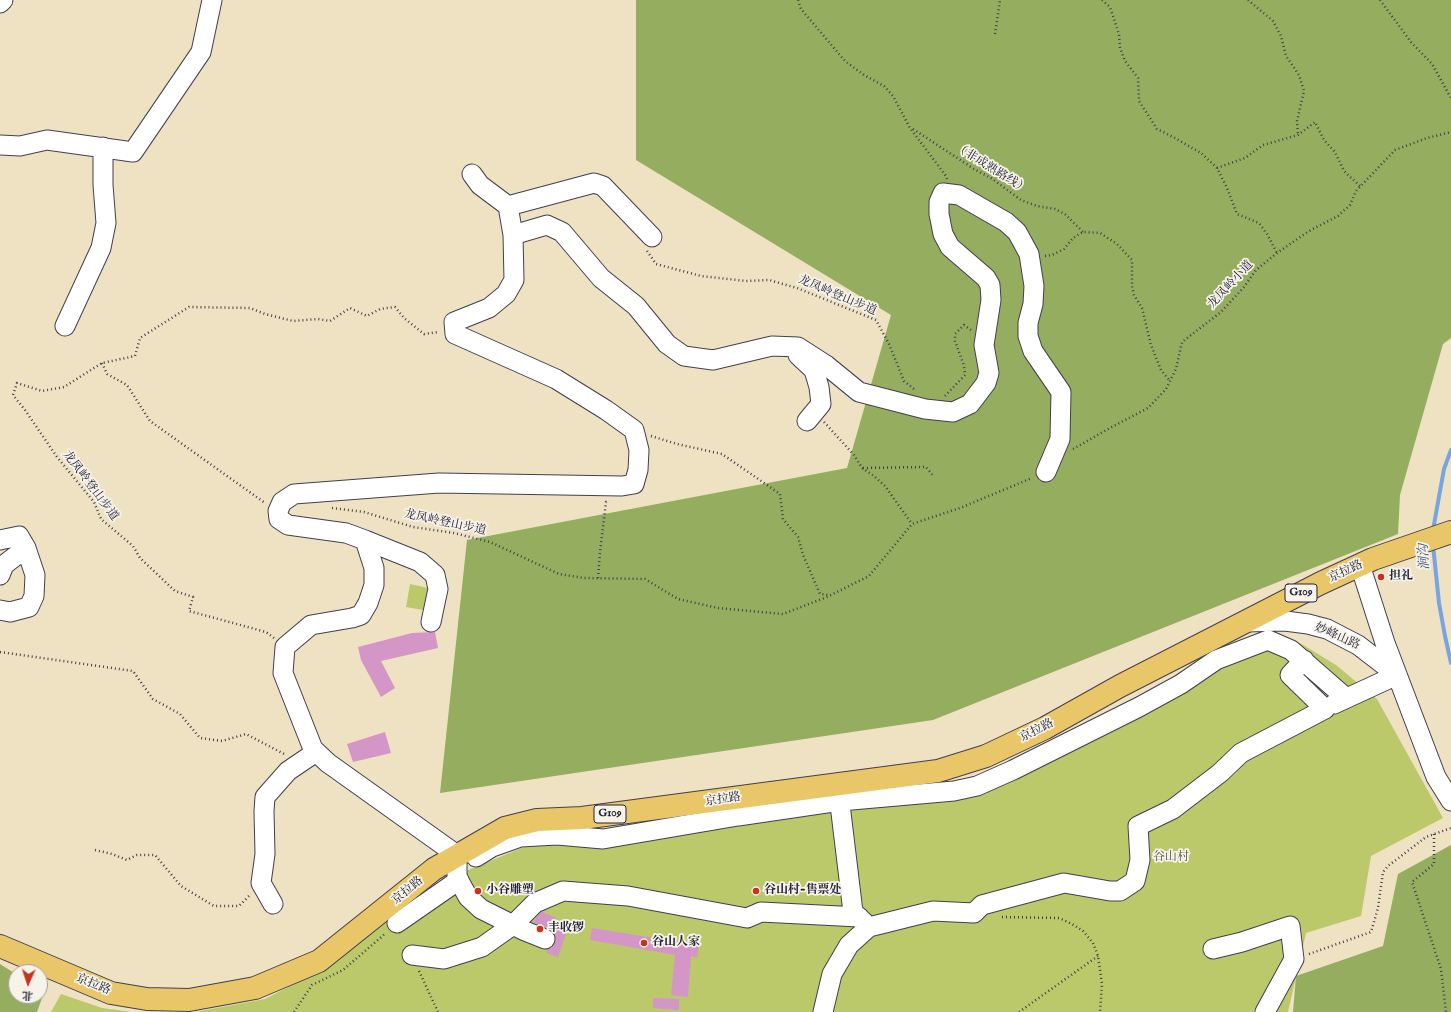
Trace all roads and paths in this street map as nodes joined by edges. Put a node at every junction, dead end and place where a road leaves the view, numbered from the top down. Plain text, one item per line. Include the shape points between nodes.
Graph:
1 (3, 0) edge
2 (212, 0) edge
3 (798, 0) edge
4 (1000, 0) edge
5 (1102, 0) edge
6 (1248, 0) edge
7 (1380, 0) edge
8 (0, 3) edge
9 (995, 34) dead end
10 (1451, 98) edge
11 (910, 128) junction
12 (1451, 132) edge
13 (1298, 135) junction
14 (0, 145) edge
15 (103, 147) junction
16 (1217, 168) junction
17 (472, 174) dead end
18 (1360, 186) junction
19 (948, 194) junction
20 (508, 206) junction
21 (1083, 232) junction
22 (513, 235) junction
23 (652, 237) joint
24 (1276, 253) junction
25 (1029, 254) junction
26 (454, 322) junction
27 (65, 326) dead end
28 (984, 345) junction
29 (790, 347) junction
30 (102, 362) junction
31 (1170, 381) junction
32 (915, 391) dead end
33 (939, 396) dead end
34 (811, 416) joint
35 (634, 430) junction
36 (1068, 453) dead end
37 (862, 468) junction
38 (1046, 472) joint
39 (934, 477) dead end
40 (612, 501) dead end
41 (326, 507) dead end
42 (278, 511) junction
43 (912, 524) junction
44 (1451, 532) edge
45 (0, 540) edge
46 (365, 540) junction
47 (26, 548) junction
48 (1366, 562) junction
49 (0, 575) edge
50 (598, 578) junction
51 (831, 596) junction
52 (0, 610) edge
53 (431, 622) dead end
54 (1243, 622) junction
55 (285, 647) junction
56 (0, 652) edge
57 (1304, 660) junction
58 (1397, 675) junction
59 (1346, 698) junction
60 (1325, 709) junction
61 (309, 757) junction
62 (839, 793) junction
63 (1451, 802) edge
64 (1451, 828) edge
65 (1434, 834) junction
66 (95, 850) dead end
67 (458, 868) junction
68 (261, 883) junction
69 (273, 904) dead end
70 (974, 913) junction
71 (864, 922) junction
72 (397, 924) joint
73 (513, 925) junction
74 (545, 938) dead end
75 (0, 946) edge
76 (1213, 949) dead end
77 (412, 955) dead end
78 (1098, 956) junction
79 (1294, 959) junction
80 (294, 1012) edge
81 (823, 1012) edge
82 (1019, 1012) edge
83 (1100, 1012) edge
84 (1265, 1012) edge
85 (1446, 1012) edge

1 - 8 street
2 - 15 street via 201,52 133,152
3 - 11 path via 801,9 845,61 884,86 893,96
4 - 9 path
5 - 16 path via 1110,7 1125,61 1138,78 1138,101 1157,129 1201,153
6 - 13 path via 1273,21 1282,36 1286,56 1299,75 1304,91 1297,121
7 - 10 path via 1411,42 1432,64
11 - 19 path via 946,176
11 - 21 path, （非成熟路线） via 991,178 1021,200 1065,214
12 - 18 path, 龙凤岭小道 via 1395,150
13 - 16 path via 1263,145 1245,158
13 - 18 path via 1315,122 1344,170
14 - 15 street via 20,146 48,140
15 - 27 street via 106,223 101,248
16 - 24 path via 1237,214 1259,224
17 - 20 street via 480,185
18 - 24 path, 龙凤岭小道 via 1350,206 1338,216
19 - 25 street via 959,195 1006,222 1017,232
19 - 28 street via 943,193 939,202 938,214 943,234 950,248 986,278 990,285 991,300
20 - 22 street
20 - 23 street via 594,183 603,186
21 - 25 path via 1073,238 1064,249 1052,255 1039,257
21 - 31 path via 1100,233 1117,244 1132,260 1134,294 1142,308 1151,345 1161,370
22 - 26 street via 514,280 506,294 489,308
22 - 29 street via 547,225 562,232 601,278 636,306 667,344 684,356 713,360 772,346
23 - 32 path, 龙凤岭登山步道 via 642,242 656,264 701,276 746,281 769,280 797,288 876,320 904,381
24 - 31 path, 龙凤岭小道 via 1256,270 1221,312 1182,342 1176,369
25 - 38 street via 1034,286 1028,336 1032,351 1062,392 1060,438
26 - 30 path, 龙凤岭登山步道 via 441,332 424,334 394,307 380,309 367,316 350,308 330,320 293,321 250,308 189,307 140,338 135,356
26 - 35 street via 455,334 556,379
28 - 29 street via 989,373 986,383 970,404 953,412 925,409 859,392 826,365 798,347
28 - 33 path via 974,332 964,325 955,334 965,375 945,397
29 - 34 street via 814,370 821,404
30 - 42 path via 107,374 127,385 150,421
30 - 55 path, 龙凤岭登山步道 via 64,387 42,391 17,382 13,395 57,457 94,502 101,519 133,546 140,558 175,591 193,598 189,611 266,632
31 - 36 path, 龙凤岭小道 via 1148,408
34 - 37 path via 854,455
35 - 42 street via 639,450 634,484 622,486 431,483 294,494 282,502
35 - 51 path via 677,444 722,454 780,494 783,519 798,537 820,594
37 - 39 path via 926,467
37 - 43 path via 885,486
38 - 43 path via 960,508
40 - 50 path via 606,502
41 - 50 path, 龙凤岭登山步道 via 364,512 413,527 490,542 559,574
42 - 46 street via 279,519 288,525 346,533
43 - 51 path, 龙凤岭登山步道 via 869,576
44 - 48 highway, 京拉路 / G109
45 - 47 street via 19,536
46 - 53 street via 420,562 434,575 438,590
46 - 55 street via 374,568 374,585 361,615 311,625
47 - 49 street via 4,565
47 - 52 street via 35,575 34,596 29,607 10,612
48 - 54 highway, 京拉路 / G109
48 - 58 street via 1385,643
50 - 51 path, 龙凤岭登山步道 via 645,580 678,599 718,608 783,614
54 - 58 street, 妙峰山路 via 1285,621 1327,629 1358,645
54 - 62 highway, 京拉路 / G109 via 1045,728 986,756 938,772
55 - 61 street via 283,673 313,749
56 - 61 path via 133,671 153,699 180,714 200,738 222,741 246,734
57 - 59 street
57 - 60 street via 1290,675
57 - 62 street via 1291,650 1268,640 1216,660 1181,684 1139,707 977,786 954,791
58 - 59 street
58 - 63 street via 1436,777
59 - 60 street
60 - 70 street via 1241,753 1220,773 1173,809 1138,826 1140,860 1135,881 1120,891 1064,883 982,905
61 - 67 street via 328,763
61 - 68 street via 288,771 265,797 265,854
62 - 67 highway, 京拉路 / G109 via 582,818 537,820 505,828
62 - 71 street via 854,912
64 - 65 path
65 - 79 path via 1426,837 1383,872 1378,908 1371,932
65 - 85 path via 1434,864 1412,882 1441,969
66 - 68 path via 127,860 137,855 156,855 181,886 214,906 239,906
67 - 72 street
67 - 73 street via 468,897 481,908
67 - 75 highway, 京拉路 / G109 via 434,869 319,961 255,988 189,1000 140,998 111,993
68 - 69 street
70 - 71 street via 933,911
70 - 78 path via 988,917 1059,918 1083,931 1093,943
71 - 73 street via 761,912 747,918 628,896 563,891 534,903
71 - 81 street via 832,974
72 - 80 path via 343,970 312,985
73 - 74 street
73 - 77 street via 482,947 444,960
76 - 79 street via 1290,926
78 - 82 path
78 - 83 path via 1102,984
79 - 84 street

